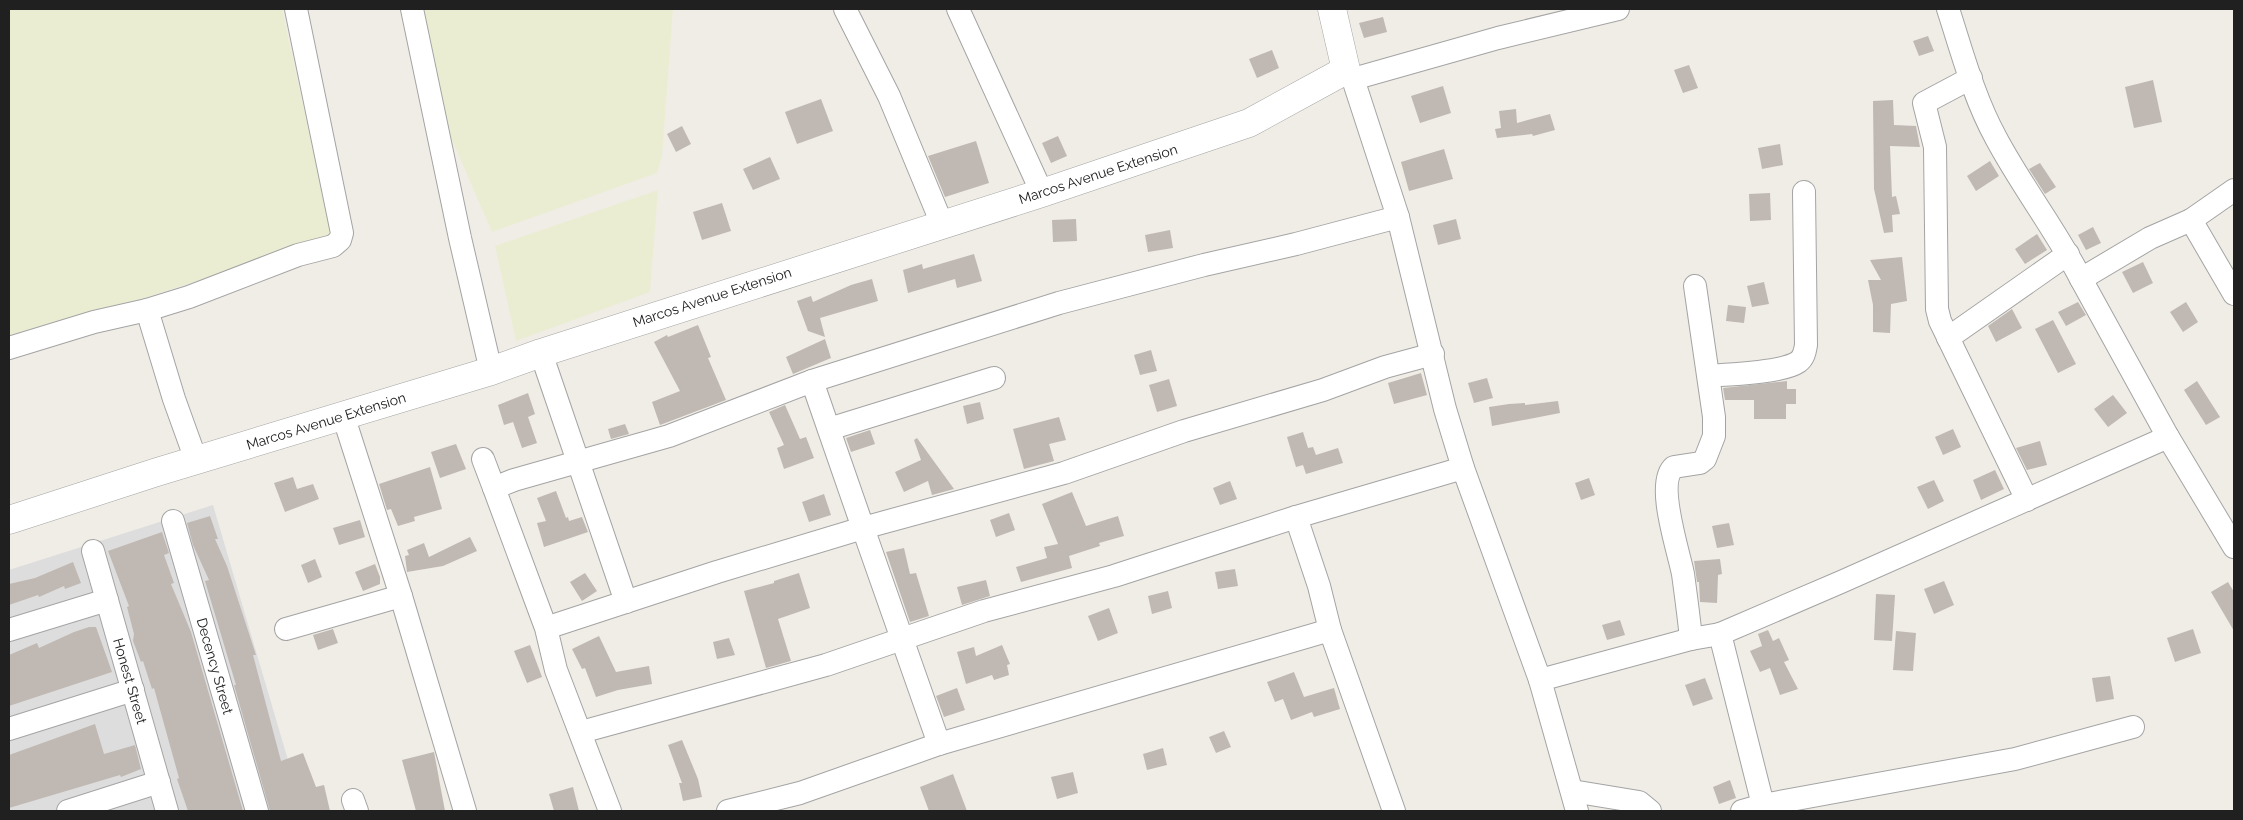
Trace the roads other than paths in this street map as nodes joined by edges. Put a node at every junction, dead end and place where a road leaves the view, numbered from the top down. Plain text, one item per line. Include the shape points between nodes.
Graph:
1 (296, 9) edge
2 (412, 9) edge
3 (846, 9) edge
4 (958, 9) edge
5 (1332, 9) edge
6 (1618, 9) edge
7 (1948, 9) edge
8 (1349, 75) junction
9 (1970, 78) junction
10 (2234, 190) edge
11 (1804, 192) dead end
12 (1042, 193) junction
13 (1398, 217) junction
14 (2192, 220) junction
15 (942, 224) junction
16 (2068, 254) junction
17 (2081, 280) junction
18 (1695, 286) dead end
19 (2234, 294) edge
20 (147, 310) junction
21 (1948, 338) junction
22 (9, 348) edge
23 (541, 353) junction
24 (1433, 354) junction
25 (491, 371) junction
26 (1709, 376) junction
27 (994, 378) dead end
28 (812, 381) junction
29 (343, 415) junction
30 (829, 429) junction
31 (2168, 437) junction
32 (483, 459) dead end
33 (196, 460) junction
34 (579, 462) junction
35 (1463, 468) junction
36 (494, 488) junction
37 (2027, 500) junction
38 (1296, 517) junction
39 (9, 520) edge
40 (174, 521) dead end
41 (863, 528) junction
42 (2234, 547) edge
43 (93, 551) dead end
44 (401, 596) junction
45 (107, 600) junction
46 (626, 602) junction
47 (286, 628) dead end
48 (546, 628) junction
49 (9, 630) edge
50 (1330, 630) junction
51 (1720, 634) junction
52 (901, 639) junction
53 (1691, 639) junction
54 (1540, 680) junction
55 (133, 690) junction
56 (2133, 727) dead end
57 (9, 729) edge
58 (581, 732) junction
59 (939, 744) junction
60 (159, 782) junction
61 (1574, 801) edge
62 (1757, 809) edge
63 (68, 811) edge
64 (167, 811) edge
65 (257, 811) edge
66 (465, 811) edge
67 (610, 811) edge
68 (728, 811) edge
69 (1394, 811) edge
70 (1650, 811) edge

1 - 20 street via 342,233 340,240 333,246 298,254
2 - 25 street
3 - 15 street via 889,96
4 - 12 street
5 - 8 street
6 - 8 street
7 - 9 street
8 - 12 street, Marcos Avenue Extension via 1249,123
8 - 13 street
9 - 16 street via 1995,137
9 - 21 street via 1924,103 1935,147 1937,309
10 - 14 street
11 - 26 street via 1804,354 1790,365
12 - 15 street, Marcos Avenue Extension
13 - 24 street
13 - 28 street via 1059,302
14 - 17 street via 2150,238
14 - 19 street
15 - 23 street, Marcos Avenue Extension
16 - 17 street
16 - 21 street
17 - 31 street
18 - 26 street
20 - 22 street via 94,322
20 - 33 street
21 - 37 street
23 - 25 street, Marcos Avenue Extension
23 - 34 street
24 - 35 street
24 - 41 street via 1184,431 1064,473
25 - 29 street, Marcos Avenue Extension
26 - 53 street via 1714,424 1709,452 1700,463 1674,467 1667,477 1669,521 1683,573
27 - 30 street
28 - 30 street
28 - 34 street via 669,436
29 - 33 street, Marcos Avenue Extension
29 - 44 street
30 - 41 street
31 - 37 street
31 - 42 street
32 - 36 street
33 - 39 street, Marcos Avenue Extension
34 - 36 street
34 - 46 street
35 - 38 street
35 - 54 street
36 - 48 street
37 - 51 street
38 - 50 street
38 - 52 street via 1114,576 984,611
40 - 65 street, Decency Street
41 - 46 street
41 - 52 street
43 - 45 street, Honest Street
44 - 47 street
44 - 66 street
45 - 49 street
45 - 55 street, Honest Street
46 - 48 street
48 - 58 street via 556,670
50 - 59 street
50 - 69 street
51 - 53 street
51 - 62 street
52 - 58 street via 816,667
52 - 59 street
53 - 54 street
54 - 61 street
55 - 57 street
55 - 60 street, Honest Street
56 - 62 street via 2015,759
58 - 67 street
59 - 68 street via 800,793
60 - 63 street
60 - 64 street, Honest Street
61 - 70 street via 1639,802

